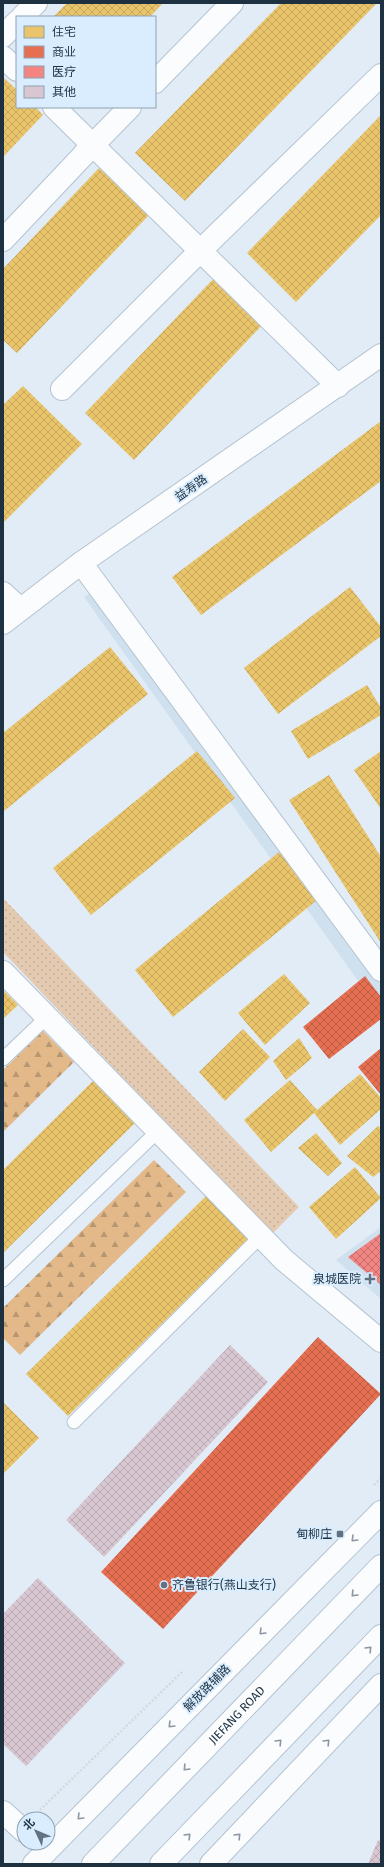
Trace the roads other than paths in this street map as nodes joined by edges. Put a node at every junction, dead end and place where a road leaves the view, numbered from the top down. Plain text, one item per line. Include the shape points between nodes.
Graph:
1 (36, 3) edge
2 (232, 3) edge
3 (23, 16) edge
4 (16, 23) edge
5 (3, 36) edge
6 (3, 57) edge
7 (16, 69) edge
8 (381, 75) edge
9 (156, 81) edge
10 (55, 108) edge
11 (129, 108) edge
12 (88, 150) junction
13 (3, 240) edge
14 (200, 251) junction
15 (381, 355) edge
16 (338, 386) junction
17 (62, 389) dead end
18 (81, 564) junction
19 (3, 593) edge
20 (20, 609) junction
21 (3, 623) edge
22 (381, 970) edge
23 (3, 972) edge
24 (47, 1017) junction
25 (3, 1059) edge
26 (158, 1131) junction
27 (261, 1236) junction
28 (3, 1280) edge
29 (381, 1340) edge
30 (74, 1422) dead end
31 (381, 1512) edge
32 (381, 1566) edge
33 (381, 1636) edge
34 (381, 1685) edge
35 (3, 1812) edge
36 (16, 1824) edge
37 (39, 1853) edge
38 (93, 1864) edge
39 (161, 1864) edge
40 (211, 1864) edge

1 - 3 street
2 - 9 street
4 - 5 street
6 - 7 street
8 - 14 street
10 - 12 street
11 - 12 street
12 - 13 street
12 - 14 street
14 - 16 street
14 - 17 street
15 - 16 street, 益寿路
16 - 18 street, 益寿路
18 - 20 street, 益寿路
18 - 22 street
19 - 20 street
20 - 21 street, 益寿路
23 - 24 street
24 - 25 lane
24 - 26 street
26 - 27 street
26 - 28 lane
27 - 29 street via 284,1260
27 - 30 lane
31 -> 37 street, 解放路辅路
32 -> 38 street, JIEFANG ROAD
39 -> 33 street
40 -> 34 street
35 - 36 street

